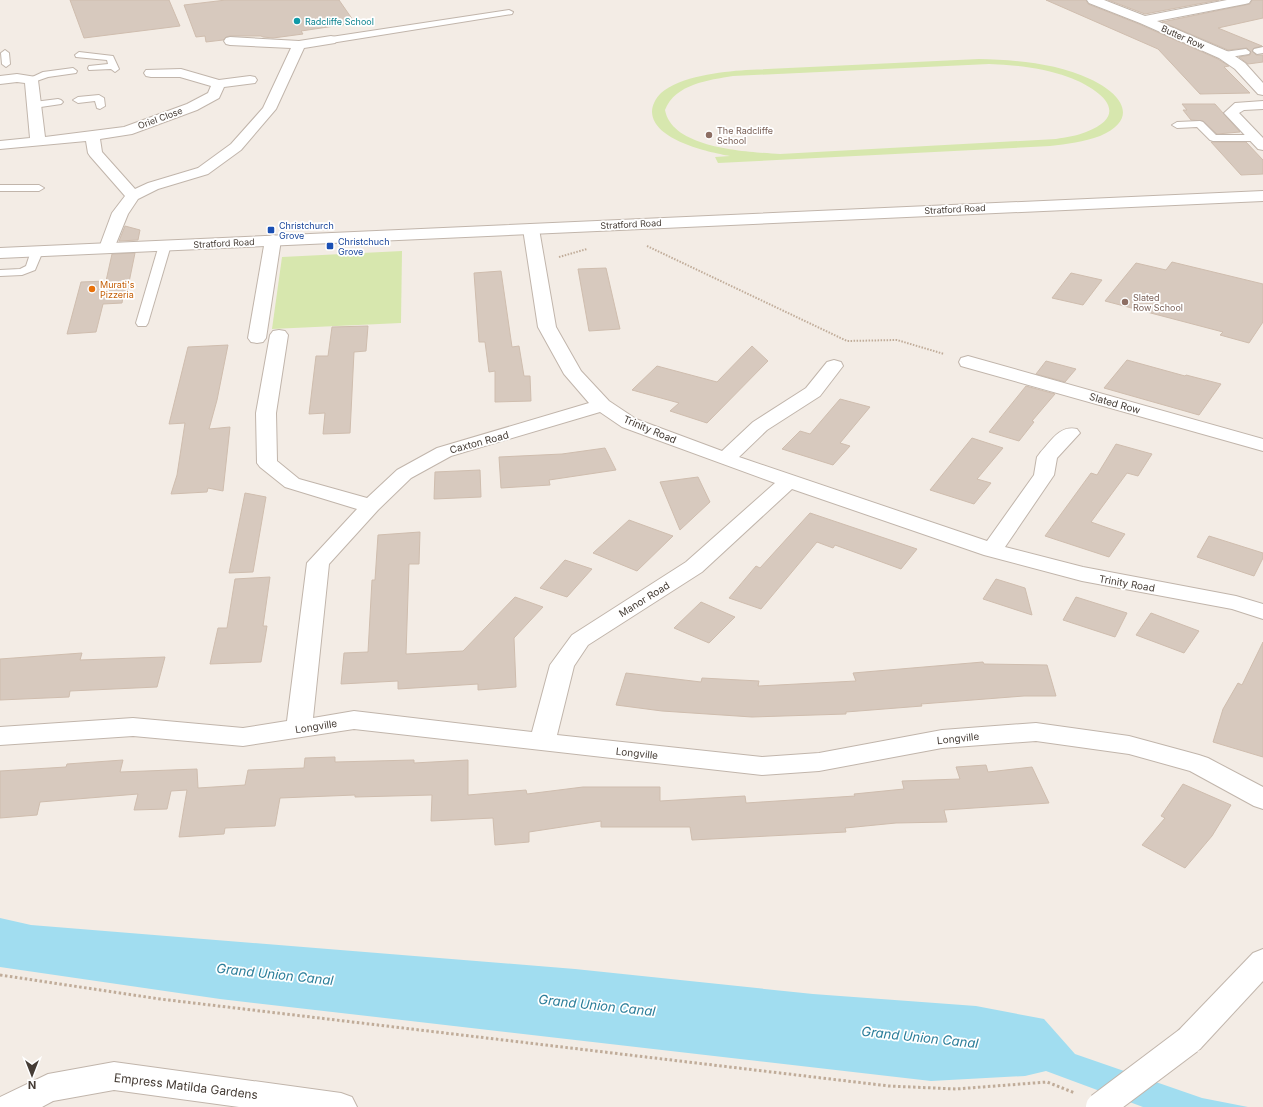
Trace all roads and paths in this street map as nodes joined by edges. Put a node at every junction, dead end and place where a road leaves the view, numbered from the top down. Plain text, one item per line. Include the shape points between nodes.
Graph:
1 (1093, 0) edge
2 (1245, 0) edge
3 (509, 12) dead end
4 (1144, 20) junction
5 (331, 40) joint
6 (230, 41) dead end
7 (299, 45) junction
8 (1246, 52) dead end
9 (5, 53) dead end
10 (79, 55) dead end
11 (1224, 55) junction
12 (92, 68) dead end
13 (73, 71) dead end
14 (5, 73) edge
15 (151, 74) dead end
16 (30, 80) junction
17 (250, 80) dead end
18 (218, 84) junction
19 (1263, 91) edge
20 (78, 100) dead end
21 (58, 102) dead end
22 (34, 105) junction
23 (1263, 105) edge
24 (100, 106) dead end
25 (1177, 125) dead end
26 (92, 136) junction
27 (38, 142) junction
28 (1258, 142) edge
29 (0, 145) edge
30 (0, 188) edge
31 (38, 188) dead end
32 (133, 196) junction
33 (1263, 196) edge
34 (532, 229) junction
35 (273, 240) junction
36 (642, 244) dead end
37 (165, 245) junction
38 (107, 248) junction
39 (590, 248) dead end
40 (37, 251) junction
41 (0, 253) edge
42 (538, 263) junction
43 (0, 273) edge
44 (142, 323) dead end
45 (279, 335) dead end
46 (257, 338) dead end
47 (968, 362) joint
48 (834, 366) dead end
49 (602, 405) junction
50 (1070, 433) dead end
51 (1263, 445) edge
52 (725, 459) junction
53 (789, 481) junction
54 (370, 506) junction
55 (992, 550) junction
56 (1263, 612) edge
57 (298, 729) junction
58 (0, 736) edge
59 (542, 742) junction
60 (1263, 799) edge
61 (1262, 963) edge
62 (0, 975) edge
63 (1088, 1100) edge
64 (11, 1107) edge
65 (341, 1107) edge

1 - 4 street, Butter Row
2 - 4 street
3 - 5 lane
4 - 11 street, Butter Row
5 - 7 street
6 - 7 street
7 - 32 street via 269,109 236,147 203,171 153,186
8 - 11 lane
9 - 14 lane
10 - 12 lane via 110,58 115,68
11 - 19 street, Butter Row via 1240,66
13 - 16 lane via 46,74
14 - 16 street
15 - 18 street via 181,74
16 - 22 street
17 - 18 street
18 - 26 street, Oriel Close via 214,95 192,107 127,130
20 - 24 lane via 99,98
21 - 22 lane
22 - 27 street
23 - 28 street via 1240,106 1231,113
25 - 28 lane via 1200,124 1213,138
26 - 27 street, Oriel Close
26 - 32 street via 95,153
27 - 29 street, Oriel Close
30 - 31 lane
32 - 38 street via 120,213
33 - 34 street, Stratford Road
34 - 35 street, Stratford Road
34 - 42 street, Trinity Road
35 - 37 street, Stratford Road
35 - 46 street
36 - 47 path via 847,341 897,340
37 - 38 street, Stratford Road
37 - 44 lane
38 - 40 street, Stratford Road
39 - 42 path
40 - 41 street, Stratford Road
40 - 43 lane via 31,268 22,272
42 - 49 street, Trinity Road via 548,327 573,374
45 - 54 street via 266,413 268,463 292,483
47 - 51 street, Slated Row
48 - 52 street via 813,392 760,426
49 - 52 street, Trinity Road via 630,423
49 - 54 street, Caxton Road via 444,452 404,474
50 - 55 street via 1047,457 1044,474
52 - 53 street, Trinity Road
53 - 55 street, Trinity Road
53 - 59 street, Manor Road via 694,567 580,640 562,665
54 - 57 street, Caxton Road via 318,563
55 - 56 street, Trinity Road via 1082,574 1236,603
57 - 58 street, Longville via 243,737 133,727
57 - 59 street, Longville via 354,720
59 - 60 street, Longville via 762,766 819,762 942,739 1036,732 1129,745 1199,764
61 - 63 street, bridge via 1189,1040
62 - 63 path via 160,999 889,1086 956,1089 1047,1082
64 - 65 street, Empress Matilda Gardens via 48,1088 114,1076

